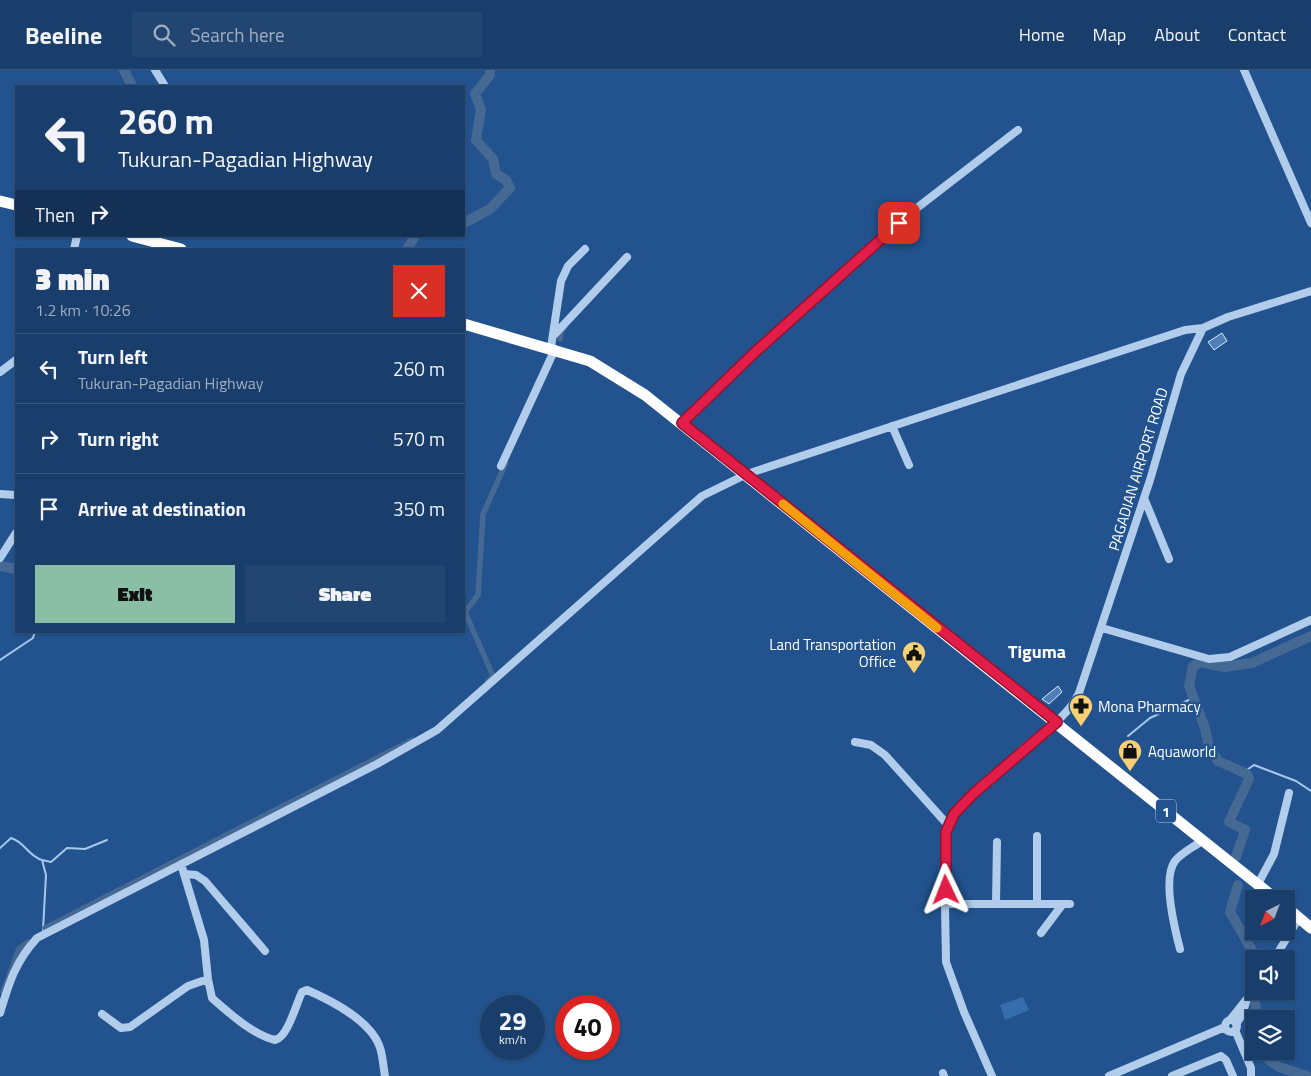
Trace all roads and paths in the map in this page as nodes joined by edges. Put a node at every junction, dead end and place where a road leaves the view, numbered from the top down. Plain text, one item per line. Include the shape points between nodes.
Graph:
1 (155, 70) edge
2 (1244, 70) edge
3 (164, 85) edge
4 (1018, 130) dead end
5 (0, 200) edge
6 (15, 205) edge
7 (1311, 224) edge
8 (138, 237) edge
9 (155, 240) edge
10 (178, 248) edge
11 (585, 249) dead end
12 (627, 257) dead end
13 (1311, 291) edge
14 (465, 324) edge
15 (1203, 328) junction
16 (555, 334) junction
17 (553, 348) junction
18 (15, 361) edge
19 (0, 372) edge
20 (682, 423) junction
21 (892, 426) junction
22 (909, 465) dead end
23 (501, 466) dead end
24 (747, 474) junction
25 (0, 494) edge
26 (15, 494) edge
27 (1144, 498) junction
28 (15, 535) edge
29 (0, 558) edge
30 (1169, 559) dead end
31 (1311, 620) edge
32 (1102, 628) junction
33 (1053, 726) junction
34 (855, 742) dead end
35 (1289, 793) dead end
36 (948, 825) junction
37 (1037, 836) dead end
38 (1203, 840) junction
39 (997, 842) dead end
40 (181, 864) junction
41 (184, 874) junction
42 (1258, 884) junction
43 (1265, 890) edge
44 (996, 903) junction
45 (946, 904) junction
46 (1038, 904) junction
47 (1295, 915) edge
48 (1299, 918) junction
49 (1311, 928) edge
50 (1041, 933) dead end
51 (1180, 949) dead end
52 (1279, 950) edge
53 (266, 951) dead end
54 (208, 979) junction
55 (1247, 1000) edge
56 (0, 1014) edge
57 (102, 1014) dead end
58 (1231, 1025) junction
59 (386, 1076) edge
60 (992, 1076) edge
61 (1109, 1076) edge
62 (1172, 1076) edge
63 (1233, 1076) edge
64 (1251, 1076) edge

1 - 3 street
2 - 7 street
4 - 20 street via 858,258
5 - 6 highway
8 - 9 highway
9 - 10 highway
11 - 16 street via 564,273
12 - 16 street
13 - 15 street
14 - 17 highway, 1
15 - 21 street via 1185,330
15 - 27 street, PAGADIAN AIRPORT ROAD via 1182,374
16 - 17 street
17 - 20 highway, 1 via 590,360 617,375
17 - 23 street
18 - 19 street
20 - 24 highway, 1
21 - 22 street
21 - 24 street
24 - 33 highway, 1
24 - 40 street via 719,486 690,505 438,730
25 - 26 street
27 - 30 street
27 - 32 street, PAGADIAN AIRPORT ROAD
28 - 29 street
31 - 32 street via 1230,657 1209,659
32 - 33 street, PAGADIAN AIRPORT ROAD via 1074,703
33 - 36 street, PAGADIAN AIRPORT ROAD via 973,794
33 - 38 highway, 1
34 - 36 street via 871,745 885,755
35 - 42 street via 1274,854
36 - 45 street via 944,849
37 - 46 street
38 - 42 highway, 1
38 - 51 street via 1175,861 1171,868 1170,894
39 - 44 street
40 - 41 street
40 - 56 street via 37,938 22,954
41 - 53 street via 196,874 205,880
41 - 54 street via 204,940
42 - 43 highway, 1
44 - 45 street
44 - 46 street
45 - 60 street via 946,962
46 - 50 street via 1066,904
47 - 48 highway
48 - 49 highway
48 - 52 street
54 - 57 street via 188,986 130,1027 121,1028
54 - 59 street via 212,998 234,1018 275,1040 285,1032 304,990 336,1004 374,1037
55 - 58 street
58 - 61 street
58 - 64 street via 1252,1068
62 - 63 street via 1221,1056

